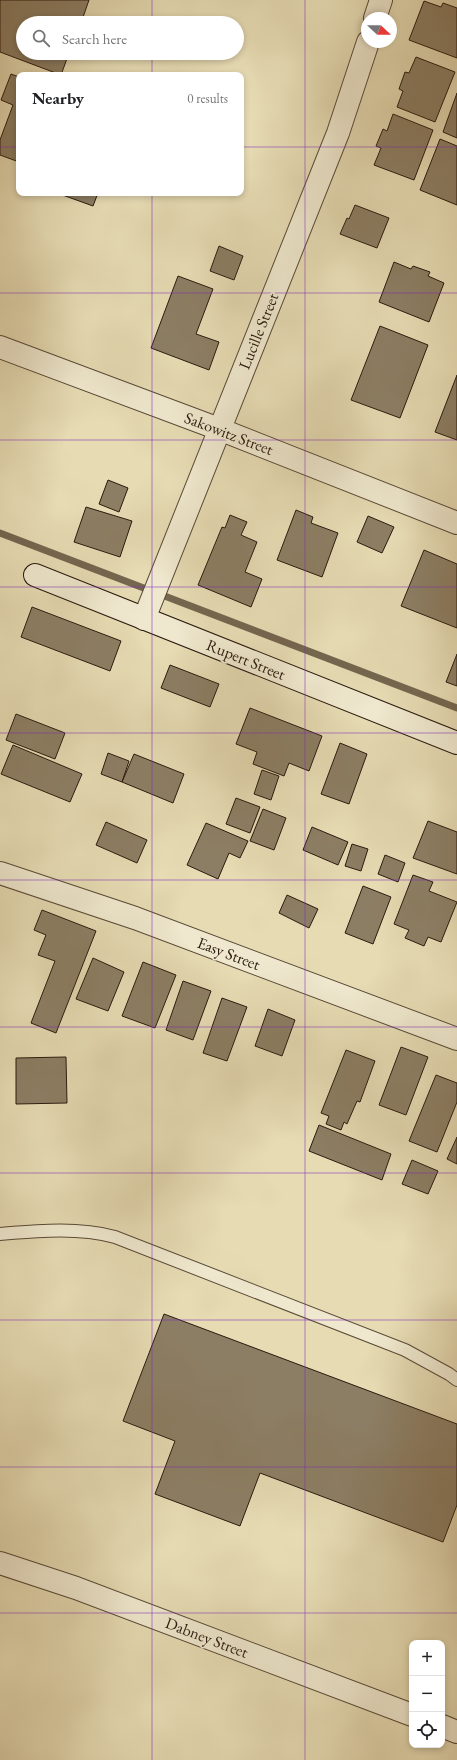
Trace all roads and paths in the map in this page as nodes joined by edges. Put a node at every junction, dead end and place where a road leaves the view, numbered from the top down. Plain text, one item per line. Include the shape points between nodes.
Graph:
1 (381, 0) edge
2 (378, 12) edge
3 (366, 48) edge
4 (0, 347) edge
5 (219, 429) junction
6 (457, 523) edge
7 (35, 575) dead end
8 (148, 610) junction
9 (457, 743) edge
10 (0, 874) edge
11 (457, 1039) edge
12 (0, 1234) edge
13 (457, 1380) edge
14 (0, 1563) edge
15 (409, 1714) edge
16 (445, 1727) edge
17 (457, 1732) edge

1 - 2 street
3 - 5 street, Lucille Street via 338,133
4 - 5 street, Sakowitz Street
5 - 6 street, Sakowitz Street
5 - 8 street, Lucille Street
7 - 8 street, Rupert Street
8 - 9 street, Rupert Street
10 - 11 street, Easy Street via 135,918
12 - 13 lane via 96,1232 115,1237 405,1350
14 - 15 street, Dabney Street via 76,1588
16 - 17 street

